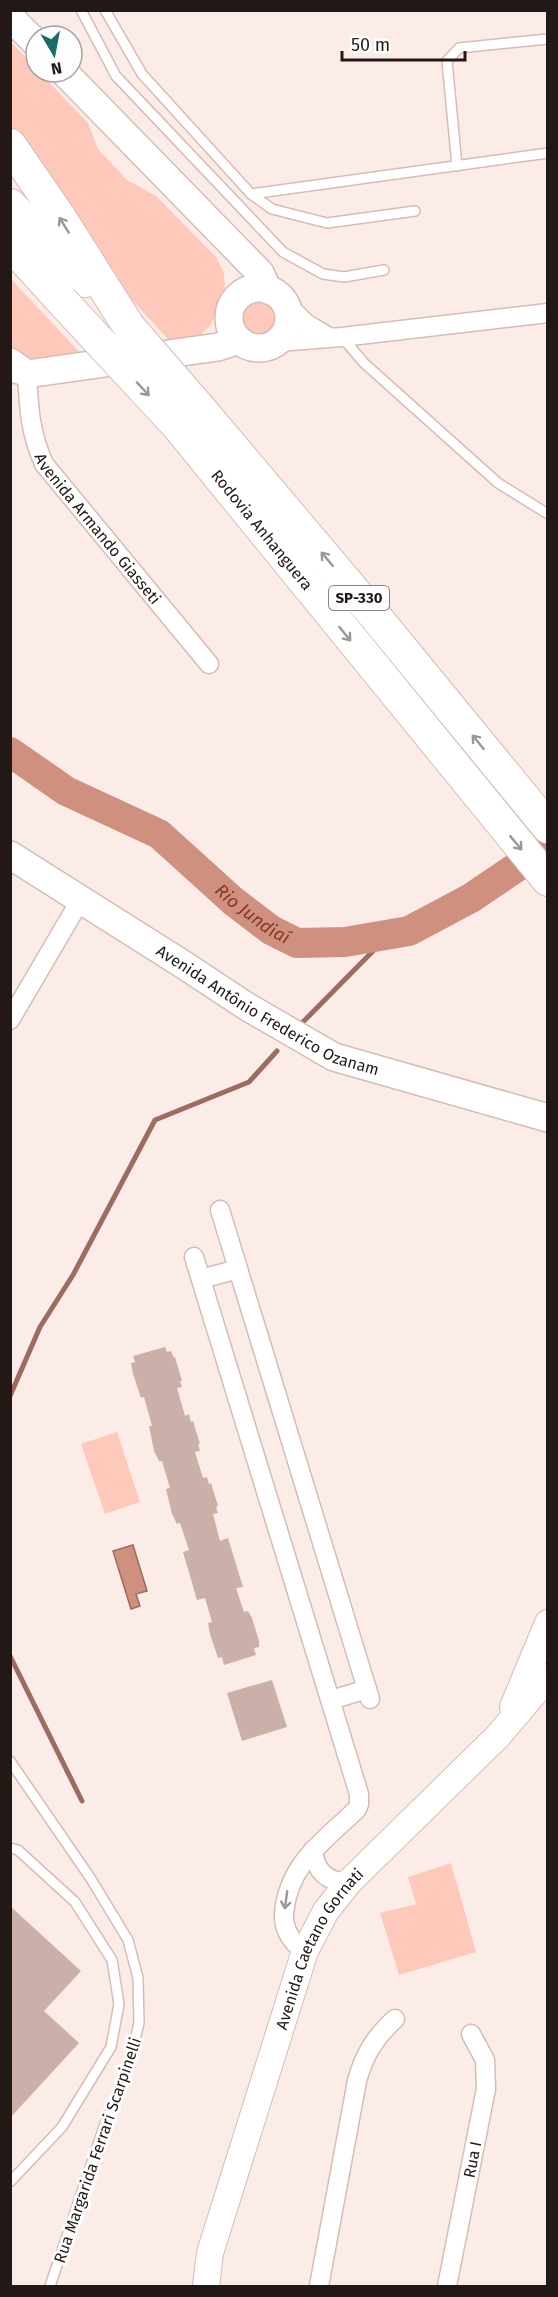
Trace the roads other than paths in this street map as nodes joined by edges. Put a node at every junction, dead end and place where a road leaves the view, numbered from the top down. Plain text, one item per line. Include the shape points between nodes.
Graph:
1 (81, 10) edge
2 (105, 10) edge
3 (10, 17) edge
4 (24, 32) edge
5 (548, 39) edge
6 (76, 84) edge
7 (10, 145) edge
8 (548, 153) edge
9 (457, 166) junction
10 (251, 194) junction
11 (10, 205) edge
12 (415, 211) dead end
13 (220, 233) junction
14 (10, 244) edge
15 (384, 270) dead end
16 (277, 297) junction
17 (548, 313) edge
18 (235, 318) junction
19 (129, 327) junction
20 (336, 337) junction
21 (278, 342) junction
22 (16, 370) edge
23 (189, 417) junction
24 (548, 514) edge
25 (209, 664) dead end
26 (548, 827) edge
27 (10, 855) edge
28 (548, 879) edge
29 (81, 899) junction
30 (10, 1020) edge
31 (548, 1118) edge
32 (220, 1210) dead end
33 (194, 1257) dead end
34 (238, 1269) junction
35 (201, 1279) junction
36 (548, 1623) edge
37 (548, 1677) edge
38 (331, 1700) junction
39 (504, 1730) junction
40 (10, 1761) edge
41 (10, 1848) edge
42 (313, 1850) junction
43 (349, 1882) junction
44 (305, 1951) junction
45 (395, 2019) dead end
46 (471, 2034) dead end
47 (10, 2182) edge
48 (50, 2286) edge
49 (206, 2286) edge
50 (319, 2286) edge
51 (447, 2286) edge

1 - 15 lane via 116,76 283,252 323,274 344,277
2 - 10 lane via 142,74
3 - 4 main road
5 - 9 lane via 459,48 447,61
6 - 13 main road
19 -> 7 highway
8 - 9 lane
9 - 10 lane
10 - 12 lane via 272,209 327,223
11 - 19 highway, Rodovia Anhanguera / SP-330
13 - 16 main road via 260,273
13 - 18 main road via 235,282
14 -> 23 highway, Rodovia Anhanguera / SP-330, bridge via 61,300
16 - 18 main road via 257,288 247,291
16 - 20 street via 307,324
16 - 21 main road via 289,314 285,334
17 - 20 street
18 - 21 main road via 253,348
18 - 22 main road via 218,347
19 - 23 highway, Rodovia Anhanguera / SP-330, bridge
20 - 21 street
20 - 24 lane via 498,483
22 - 25 street, Avenida Armando Giasseti via 34,441 44,464
26 -> 23 highway, Rodovia Anhanguera / SP-330 via 375,616
23 -> 28 highway, Rodovia Anhanguera / SP-330 via 485,806
27 - 29 main road, Avenida Antônio Frederico Ozanam
29 - 30 street
29 - 31 main road, Avenida Antônio Frederico Ozanam via 280,1027 334,1057
32 - 34 street
33 - 35 street
34 - 35 street
34 - 38 street via 368,1694
35 - 38 street
36 - 39 main road
37 - 39 main road, Avenida Caetano Gornati
38 - 42 street via 359,1804
39 - 43 main road, Avenida Caetano Gornati
40 - 48 lane, Rua Margarida Ferrari Scarpinelli via 128,1940 138,1978 139,2023 130,2061
41 - 47 lane via 18,1850 75,1902 112,1960 119,2004 111,2047 63,2127
42 - 43 street via 324,1875
42 -> 44 street via 296,1870 286,1893 284,1918 292,1941
43 - 44 main road, Avenida Caetano Gornati via 326,1911
44 - 49 main road, Avenida Caetano Gornati via 210,2253
45 - 50 street via 371,2043 362,2061
46 - 51 street, Rua I via 485,2060 486,2089

